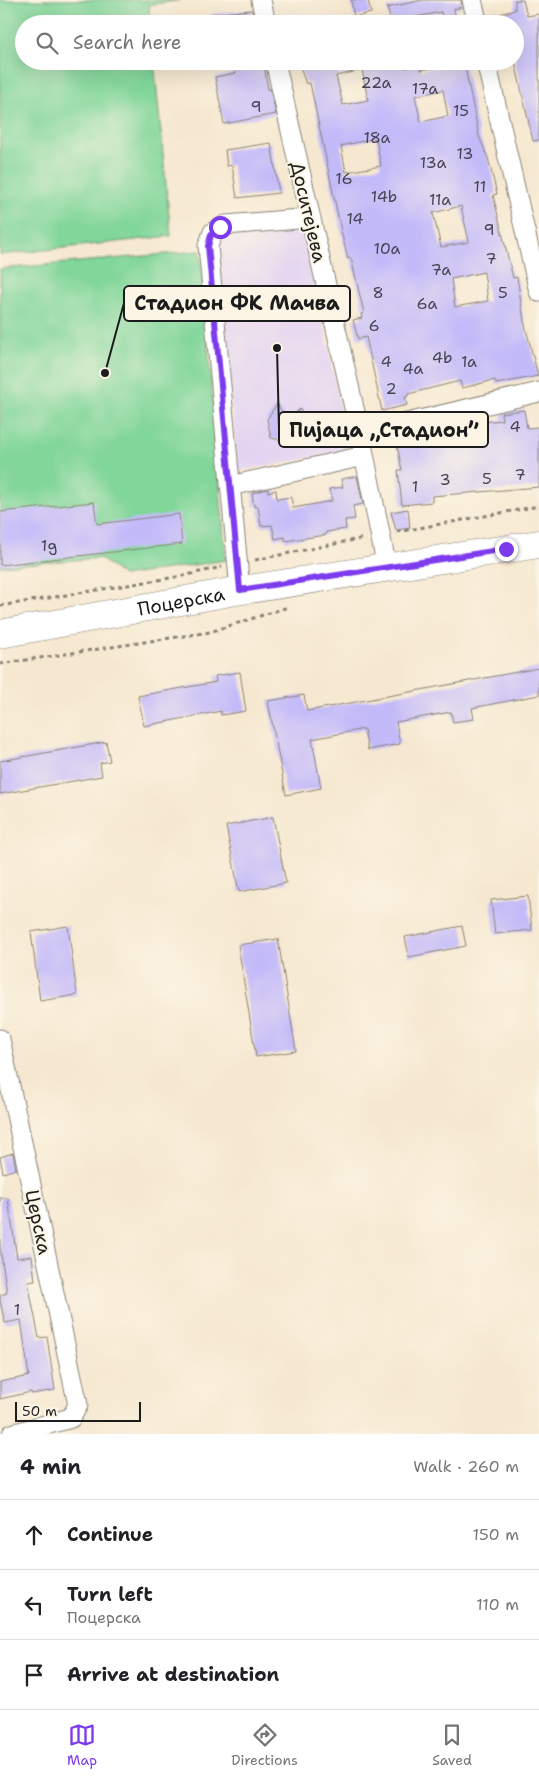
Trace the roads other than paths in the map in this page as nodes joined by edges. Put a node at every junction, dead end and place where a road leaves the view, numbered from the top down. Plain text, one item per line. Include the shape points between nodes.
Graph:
1 (261, 0) edge
2 (472, 0) edge
3 (264, 15) edge
4 (476, 15) edge
5 (277, 70) edge
6 (488, 70) edge
7 (311, 218) junction
8 (539, 292) edge
9 (539, 392) edge
10 (360, 434) junction
11 (364, 456) junction
12 (230, 486) junction
13 (539, 544) edge
14 (387, 568) junction
15 (240, 590) junction
16 (0, 634) edge
17 (0, 1039) edge
18 (12, 1434) edge

1 - 3 street
2 - 4 street
5 - 7 street, Доситејева
6 - 8 street
7 - 10 street, Доситејева
7 - 12 street via 226,225 216,229 209,239
9 - 10 street
10 - 11 street, Доситејева
11 - 12 street
11 - 14 street, Доситејева
12 - 15 street
13 - 14 main road, Поцерска
14 - 15 main road, Поцерска
15 - 16 main road, Поцерска
17 - 18 street, Церска via 78,1405 72,1418

